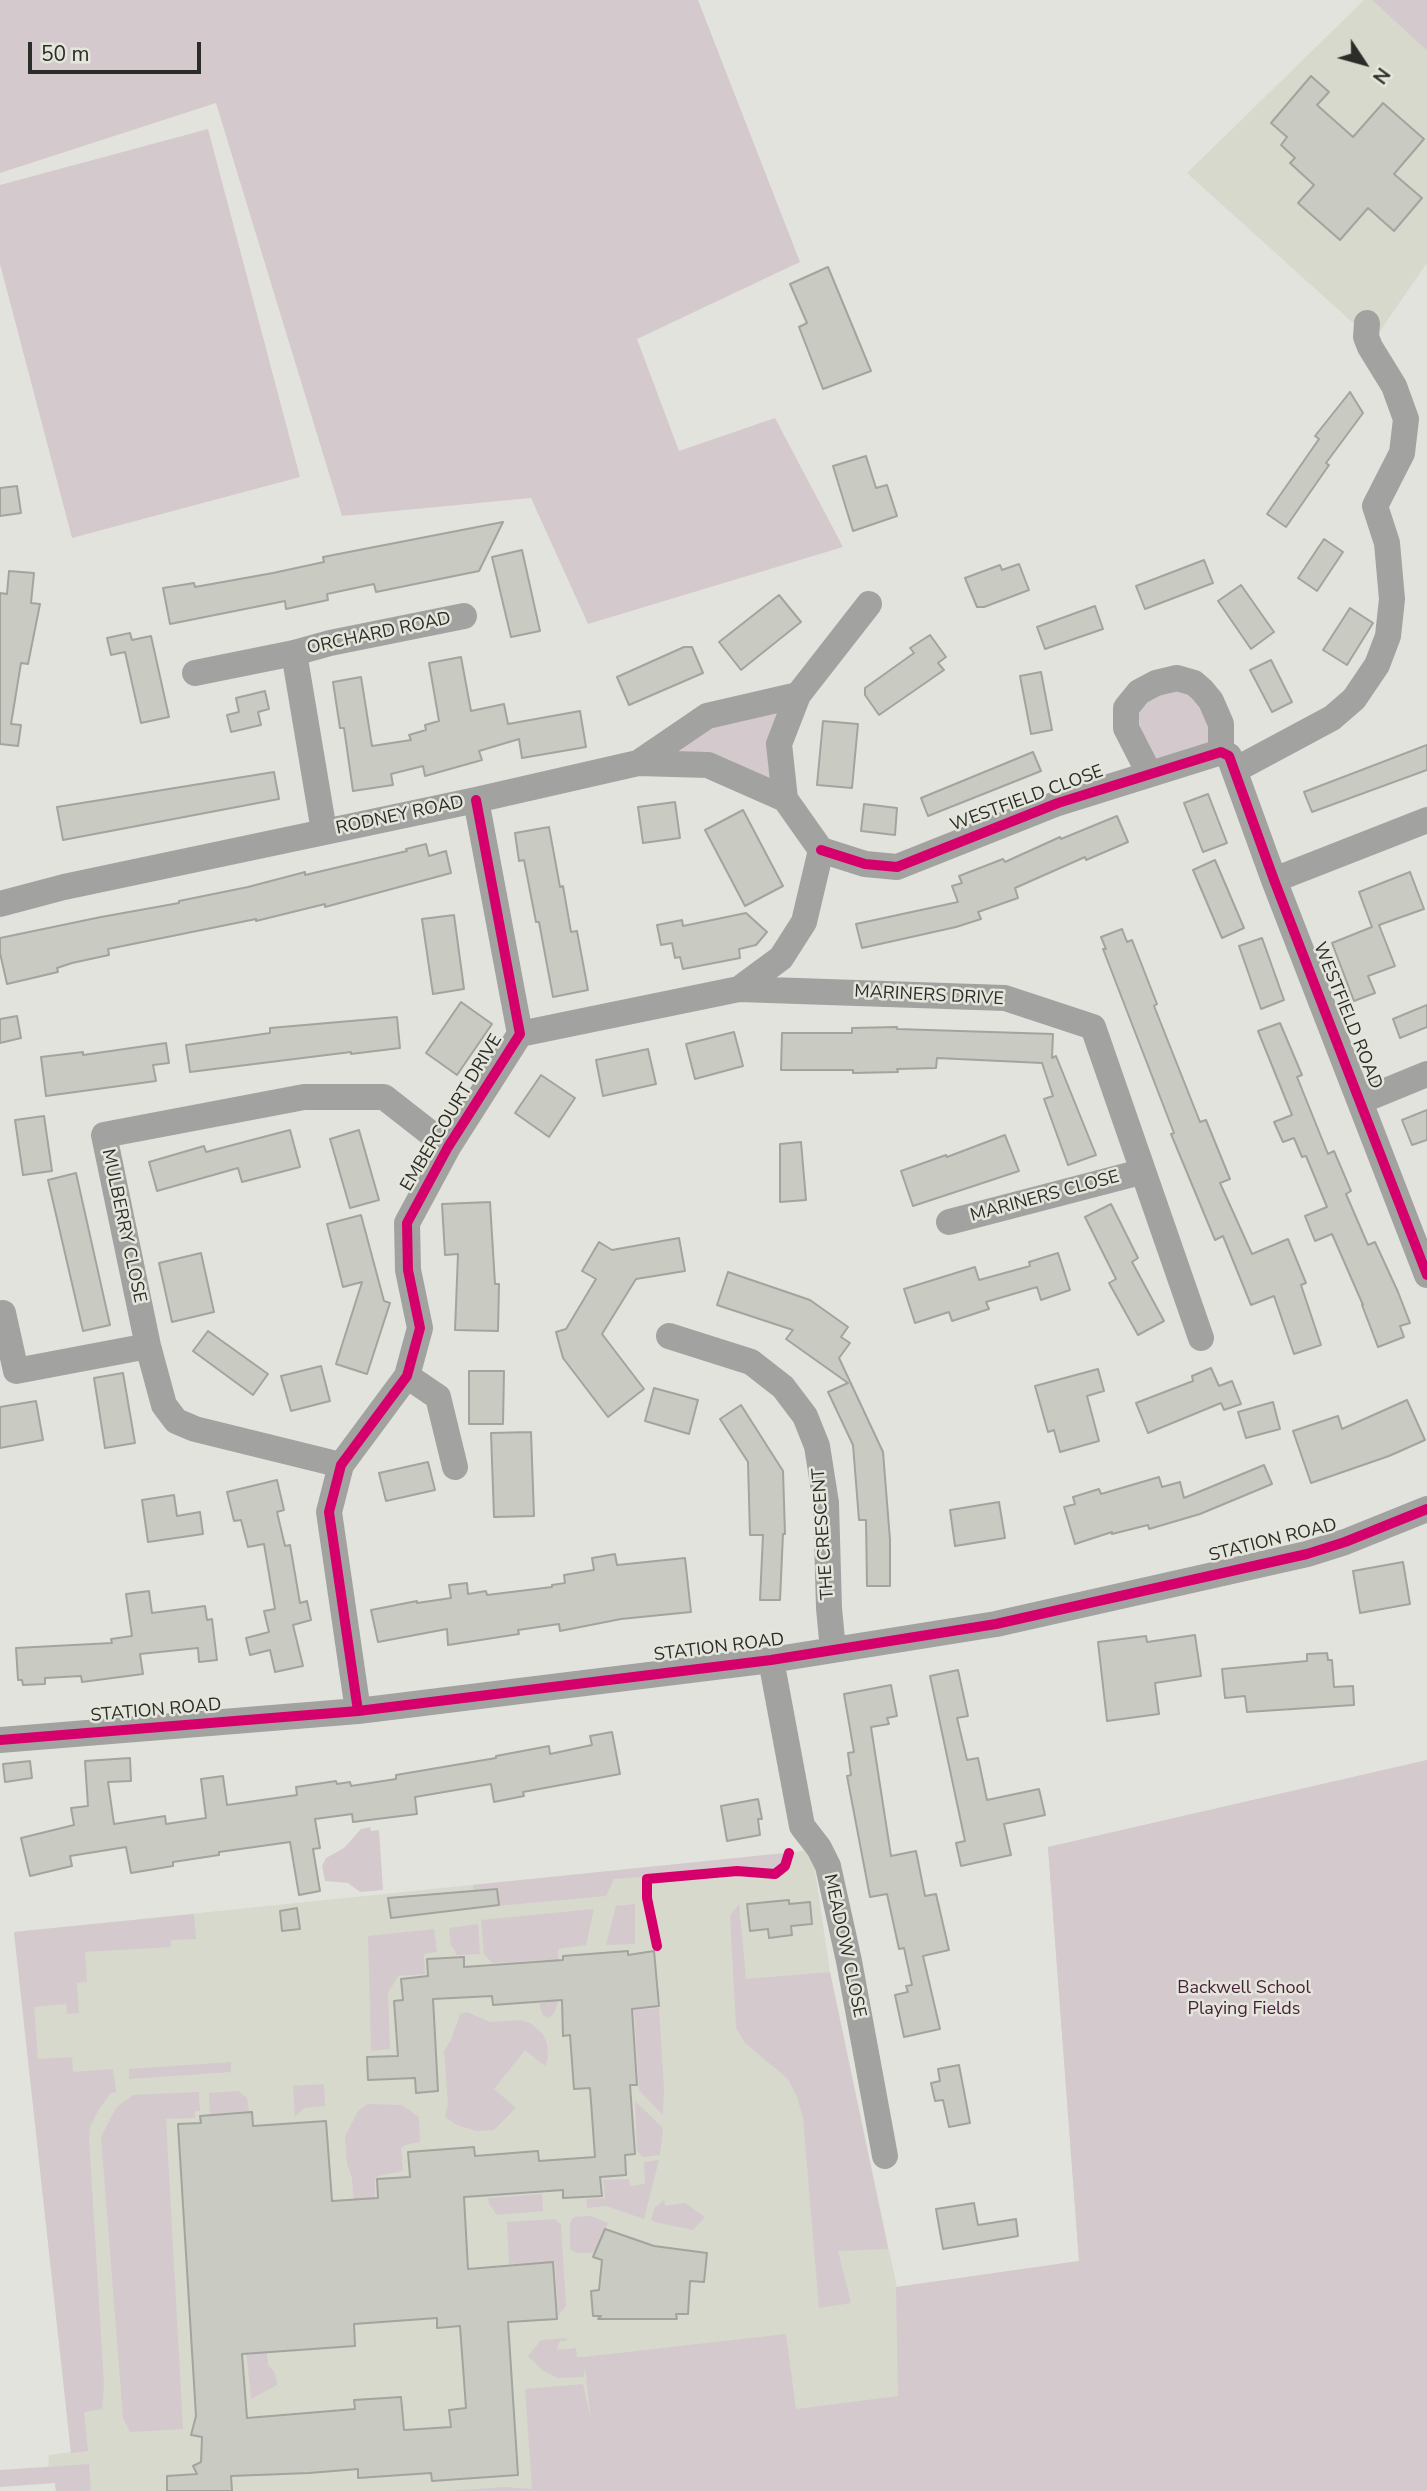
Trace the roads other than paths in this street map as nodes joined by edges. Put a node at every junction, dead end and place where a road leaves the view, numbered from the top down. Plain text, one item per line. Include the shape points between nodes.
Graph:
1 (1367, 323) dead end
2 (869, 604) dead end
3 (464, 617) dead end
4 (294, 653) junction
5 (195, 673) dead end
6 (798, 695) junction
7 (1228, 761) junction
8 (638, 763) junction
9 (1149, 773) junction
10 (785, 799) junction
11 (476, 800) junction
12 (1427, 820) edge
13 (324, 831) junction
14 (821, 850) junction
15 (1274, 880) junction
16 (0, 904) edge
17 (738, 989) junction
18 (520, 1034) junction
19 (1427, 1074) edge
20 (1361, 1101) junction
21 (449, 1147) junction
22 (1141, 1172) junction
23 (950, 1222) dead end
24 (1427, 1275) edge
25 (3, 1313) dead end
26 (669, 1336) dead end
27 (1201, 1338) dead end
28 (148, 1346) junction
29 (8, 1372) edge
30 (407, 1376) junction
31 (341, 1465) junction
32 (455, 1466) dead end
33 (1427, 1509) edge
34 (833, 1650) junction
35 (771, 1660) junction
36 (358, 1712) junction
37 (0, 1740) edge
38 (885, 2156) dead end

1 - 7 street, WESTFIELD CLOSE via 1370,347 1394,386 1406,419 1402,453 1375,506 1387,543 1392,599 1388,636 1377,665 1354,699 1332,718
2 - 6 street
3 - 4 street, ORCHARD ROAD
4 - 5 street, ORCHARD ROAD
4 - 13 street, ORCHARD ROAD
6 - 8 street, RODNEY ROAD via 707,716
6 - 10 street via 779,744
7 - 9 street, WESTFIELD CLOSE
7 - 9 street via 1211,701 1194,683 1177,678 1139,692 1126,708 1126,728
7 - 15 street, WESTFIELD ROAD
8 - 10 street via 708,765
8 - 11 street, RODNEY ROAD
9 - 14 street, WESTFIELD CLOSE via 1058,803 897,867 865,864
10 - 14 street
11 - 13 street, RODNEY ROAD
11 - 18 street, EMBERCOURT DRIVE
12 - 15 street
13 - 16 street, RODNEY ROAD
14 - 17 street via 804,922 781,958
15 - 20 street, WESTFIELD ROAD
17 - 18 street, MARINERS DRIVE
17 - 22 street, MARINERS DRIVE via 1005,998 1093,1027
18 - 21 street, EMBERCOURT DRIVE
19 - 20 street, WESTFIELD ROAD
20 - 24 street, WESTFIELD ROAD
21 - 28 street, MULBERRY CLOSE via 384,1097 304,1097 103,1135
21 - 30 street, EMBERCOURT DRIVE via 407,1223 408,1270 421,1328
22 - 23 street, MARINERS CLOSE
22 - 27 street, MARINERS DRIVE
25 - 29 street
26 - 34 street, THE CRESCENT via 751,1362 783,1387 805,1416 817,1446 826,1503
28 - 29 street
28 - 31 street, MULBERRY CLOSE via 164,1405 176,1421
30 - 31 street, EMBERCOURT DRIVE
30 - 32 street via 438,1397
31 - 36 street, EMBERCOURT DRIVE via 329,1512
33 - 34 street, STATION ROAD via 1307,1553 996,1624
34 - 35 street, STATION ROAD
35 - 36 street, STATION ROAD
35 - 38 street, MEADOW CLOSE via 802,1826 828,1866
36 - 37 street, STATION ROAD

